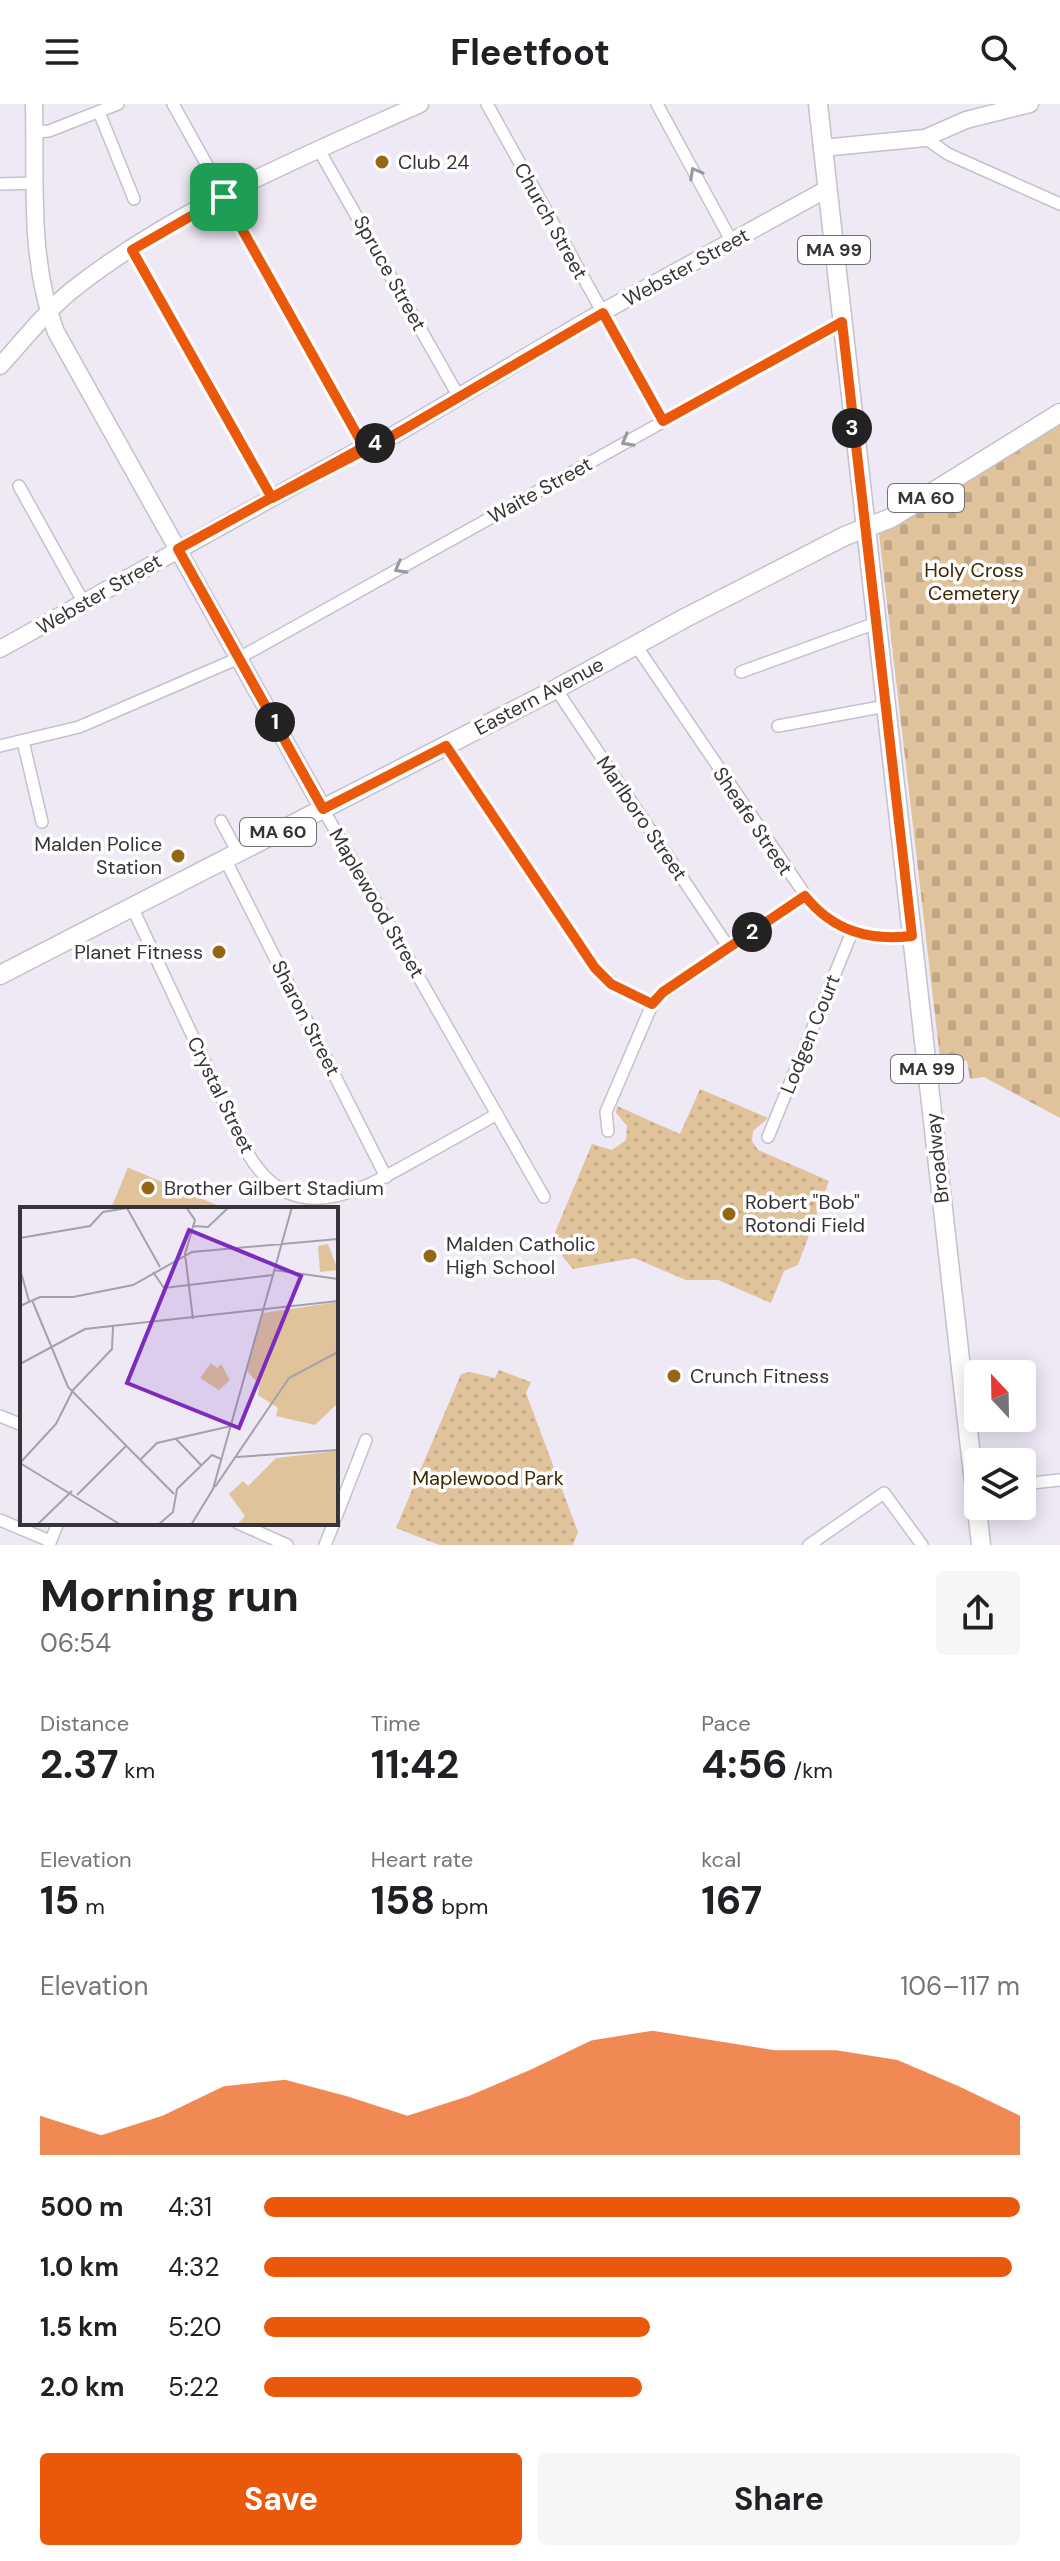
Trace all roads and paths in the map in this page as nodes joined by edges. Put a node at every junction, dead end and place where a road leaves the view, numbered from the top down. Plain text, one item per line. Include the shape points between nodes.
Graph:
1 (34, 104) edge
2 (118, 104) edge
3 (173, 104) edge
4 (420, 104) edge
5 (487, 104) edge
6 (657, 104) edge
7 (818, 104) edge
8 (1030, 104) edge
9 (99, 112) junction
10 (35, 132) junction
11 (925, 138) junction
12 (822, 148) junction
13 (319, 150) junction
14 (35, 183) junction
15 (0, 184) edge
16 (827, 189) junction
17 (224, 197) junction
18 (134, 199) dead end
19 (1060, 204) edge
20 (732, 242) junction
21 (132, 250) junction
22 (48, 313) junction
23 (603, 313) junction
24 (842, 322) junction
25 (0, 366) edge
26 (459, 397) junction
27 (1060, 413) edge
28 (663, 421) junction
29 (364, 447) junction
30 (19, 486) dead end
31 (272, 498) junction
32 (865, 527) junction
33 (178, 549) junction
34 (84, 603) junction
35 (876, 623) junction
36 (635, 644) junction
37 (0, 649) edge
38 (239, 658) junction
39 (741, 672) dead end
40 (556, 689) junction
41 (886, 706) junction
42 (778, 726) dead end
43 (23, 741) junction
44 (0, 746) edge
45 (446, 746) junction
46 (323, 809) junction
47 (221, 821) dead end
48 (42, 822) dead end
49 (232, 856) junction
50 (805, 896) junction
51 (132, 907) junction
52 (852, 932) junction
53 (912, 936) junction
54 (729, 948) junction
55 (0, 975) edge
56 (652, 1004) junction
57 (497, 1114) junction
58 (608, 1131) dead end
59 (768, 1137) dead end
60 (386, 1177) junction
61 (544, 1197) dead end
62 (0, 1416) edge
63 (20, 1424) edge
64 (366, 1440) dead end
65 (971, 1448) edge
66 (1060, 1480) edge
67 (1036, 1483) edge
68 (338, 1512) edge
69 (0, 1520) edge
70 (979, 1520) edge
71 (242, 1525) edge
72 (333, 1525) edge
73 (49, 1543) edge
74 (287, 1545) edge
75 (325, 1545) edge
76 (809, 1545) edge
77 (922, 1545) edge
78 (981, 1545) edge

1 - 10 main road, Maplewood Street
2 - 9 street
3 - 17 street
4 - 13 main road
5 - 23 street, Church Street
20 -> 6 street
7 - 12 main road, Broadway / MA 99
8 - 11 main road via 966,120
9 - 10 street
9 - 18 street
10 - 14 main road, Maplewood Street
11 - 12 main road
11 - 19 street via 948,154
12 - 16 main road, Broadway / MA 99
13 - 17 main road
13 - 26 street, Spruce Street
14 - 15 street
14 - 22 main road, Maplewood Street via 36,239
16 - 20 main road, Webster Street
16 - 24 main road, Broadway / MA 99
17 - 21 main road
17 - 29 street
20 - 23 main road, Webster Street
21 - 22 main road
21 - 31 street
22 - 25 main road
22 - 33 main road, Maplewood Street
23 - 26 main road, Webster Street
23 - 28 street, Church Street
24 - 28 street, Waite Street
24 - 32 main road, Broadway / MA 99
26 - 29 main road, Webster Street
27 - 32 main road, Eastern Avenue / MA 60 via 881,512
28 -> 38 street, Waite Street
29 - 31 main road, Webster Street
30 - 34 street
31 - 33 main road, Webster Street
32 - 35 main road, Broadway / MA 99
32 - 36 main road, Eastern Avenue / MA 60
33 - 34 main road, Webster Street
33 - 38 main road, Maplewood Street
34 - 37 main road, Webster Street
35 - 39 street
35 - 41 main road, Broadway / MA 99
36 - 40 main road, Eastern Avenue / MA 60
36 - 50 street, Sheafe Street
38 - 43 street, Waite Street via 84,725
38 - 46 main road, Maplewood Street
40 - 45 main road, Eastern Avenue / MA 60
40 - 54 street, Marlboro Street
41 - 42 street
41 - 53 main road, Broadway / MA 99
43 - 44 street, Waite Street
43 - 48 street
45 - 46 main road, Eastern Avenue / MA 60
45 - 56 street via 595,968 611,984
46 - 49 main road, Eastern Avenue / MA 60
46 - 57 street, Maplewood Street
47 - 49 street, Sharon Street
49 - 51 main road, Eastern Avenue / MA 60
49 - 60 street, Sharon Street
50 - 52 street, Sheafe Street via 826,919
50 - 54 street
51 - 55 main road, Eastern Avenue / MA 60
51 - 60 street, Crystal Street via 257,1167 278,1186 315,1198 351,1195
52 - 53 street, Sheafe Street via 884,939
52 - 59 street, Lodgen Court
53 - 65 main road, Broadway / MA 99
54 - 56 street
56 - 58 street via 606,1112
57 - 60 street, Crystal Street
57 - 61 street, Maplewood Street
62 - 63 street
64 - 68 street
66 - 67 street
69 - 73 street
70 - 78 main road, Broadway / MA 99
71 - 74 street
72 - 75 street
76 - 77 street via 884,1493

